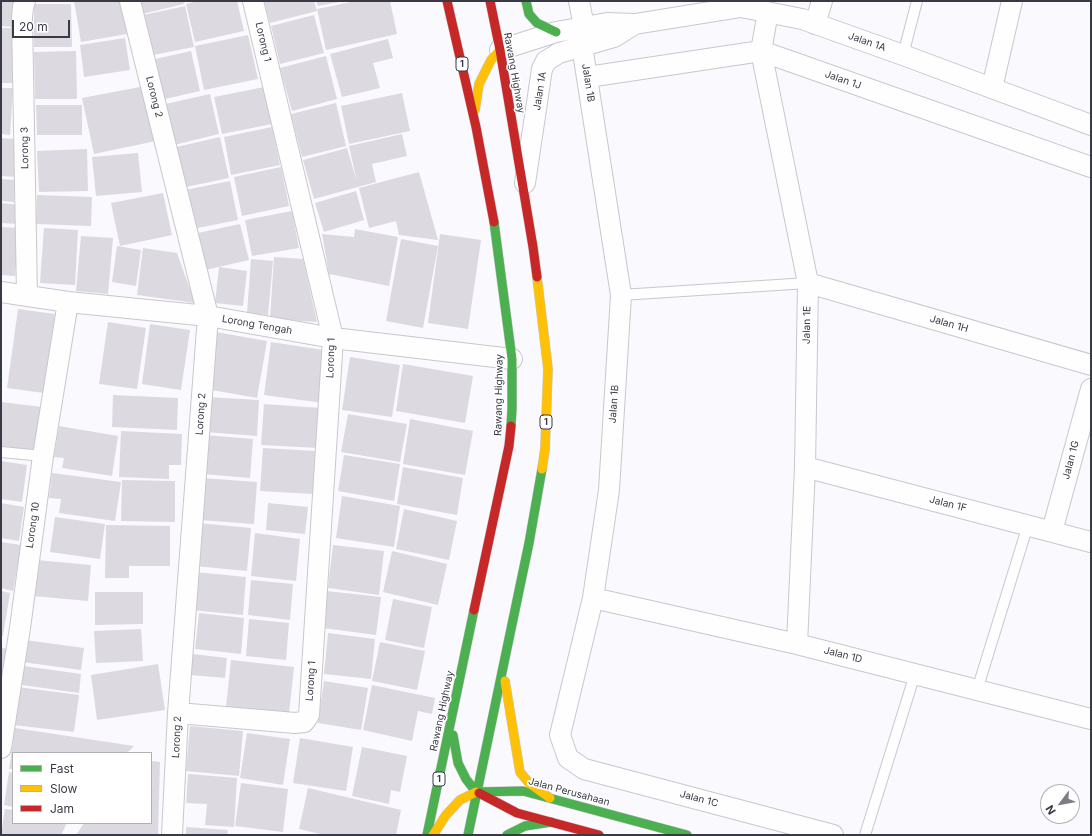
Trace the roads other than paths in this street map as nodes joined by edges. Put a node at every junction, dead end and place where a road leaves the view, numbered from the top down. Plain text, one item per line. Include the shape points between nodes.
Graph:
1 (25, 1) edge
2 (130, 1) edge
3 (253, 1) edge
4 (447, 1) edge
5 (490, 1) edge
6 (526, 1) edge
7 (579, 1) edge
8 (822, 1) edge
9 (917, 1) edge
10 (1012, 1) edge
11 (768, 12) junction
12 (815, 24) junction
13 (556, 32) junction
14 (583, 36) junction
15 (500, 50) junction
16 (761, 51) junction
17 (903, 54) junction
18 (588, 77) junction
19 (992, 88) junction
20 (1091, 125) edge
21 (476, 127) junction
22 (1091, 167) edge
23 (523, 194) junction
24 (808, 283) junction
25 (1, 292) edge
26 (621, 295) junction
27 (27, 296) junction
28 (68, 302) junction
29 (208, 316) junction
30 (333, 338) junction
31 (512, 359) junction
32 (1091, 365) edge
33 (1091, 389) edge
34 (1, 452) edge
35 (43, 456) junction
36 (805, 467) junction
37 (1028, 525) junction
38 (1052, 531) junction
39 (1091, 542) edge
40 (593, 598) junction
41 (797, 644) junction
42 (503, 666) junction
43 (914, 674) junction
44 (977, 690) junction
45 (178, 713) junction
46 (1091, 720) edge
47 (451, 723) junction
48 (1, 748) edge
49 (568, 758) joint
50 (476, 792) junction
51 (550, 798) junction
52 (550, 822) junction
53 (172, 835) edge
54 (428, 835) edge
55 (433, 835) edge
56 (468, 835) edge
57 (507, 835) edge
58 (599, 835) edge
59 (687, 835) edge
60 (833, 835) edge
61 (865, 835) edge

1 - 27 street, Lorong 3 via 22,17
2 - 29 street, Lorong 2
3 - 30 street, Lorong 1
4 - 21 main road, Rawang Highway / 1
5 - 15 main road, Rawang Highway / 1
6 - 13 main road via 529,14 537,23
7 - 14 street, Jalan 1B
8 - 12 street
9 - 17 lane
10 - 19 street
11 - 12 street, Jalan 1A
11 - 14 street, Jalan 1A via 741,7 635,24 614,37
11 - 16 street, Jalan 1E
12 - 17 street, Jalan 1A
13 - 14 street, Jalan 1A
13 - 15 street, Jalan 1A
14 - 18 street, Jalan 1B
14 - 23 street, Jalan 1A via 546,61 544,65
15 - 21 main road via 491,60 479,84 476,97
15 - 23 main road, Rawang Highway / 1
16 - 18 street, Jalan 1J
16 - 22 street, Jalan 1J
16 - 24 street, Jalan 1E
17 - 19 street, Jalan 1A
18 - 26 street, Jalan 1B
19 - 20 street, Jalan 1A
21 - 31 main road, Rawang Highway / 1 via 497,239
23 - 42 main road, Rawang Highway / 1 via 548,369 545,449 529,543
24 - 26 lane
24 - 32 street, Jalan 1H
24 - 36 street, Jalan 1E
25 - 27 street, Lorong Tengah
26 - 40 street, Jalan 1B via 609,490
27 - 28 street, Lorong Tengah
28 - 29 street, Lorong Tengah
28 - 35 street, Lorong 10
29 - 30 street, Lorong Tengah
29 - 45 street, Lorong 2
30 - 31 street, Lorong Tengah
30 - 45 street, Lorong 1 via 309,715 304,722 295,723
31 - 47 main road, Rawang Highway / 1 via 509,446
33 - 38 street, Jalan 1G
34 - 35 lane
35 - 48 street, Lorong 10
36 - 37 street, Jalan 1F
36 - 41 street, Jalan 1E
37 - 38 street, Jalan 1F
37 - 44 lane
38 - 39 street, Jalan 1F
40 - 41 street, Jalan 1D
40 - 49 street, Jalan 1B via 560,735
41 - 43 street, Jalan 1D
42 - 50 main road, Rawang Highway / 1
42 - 51 main road via 520,772 529,783
43 - 44 street, Jalan 1D
43 - 61 lane
44 - 46 street, Jalan 1D
45 - 53 street, Lorong 2
47 - 50 main road via 458,763
47 - 54 main road, Rawang Highway / 1
49 - 60 street, Jalan 1C via 584,769
50 - 51 main road, Jalan Perusahaan via 523,791
50 - 52 main road via 517,813
50 - 55 main road via 460,800
50 - 56 main road, Rawang Highway / 1
51 - 59 main road, Jalan Perusahaan
52 - 57 main road via 525,826
52 - 58 main road

